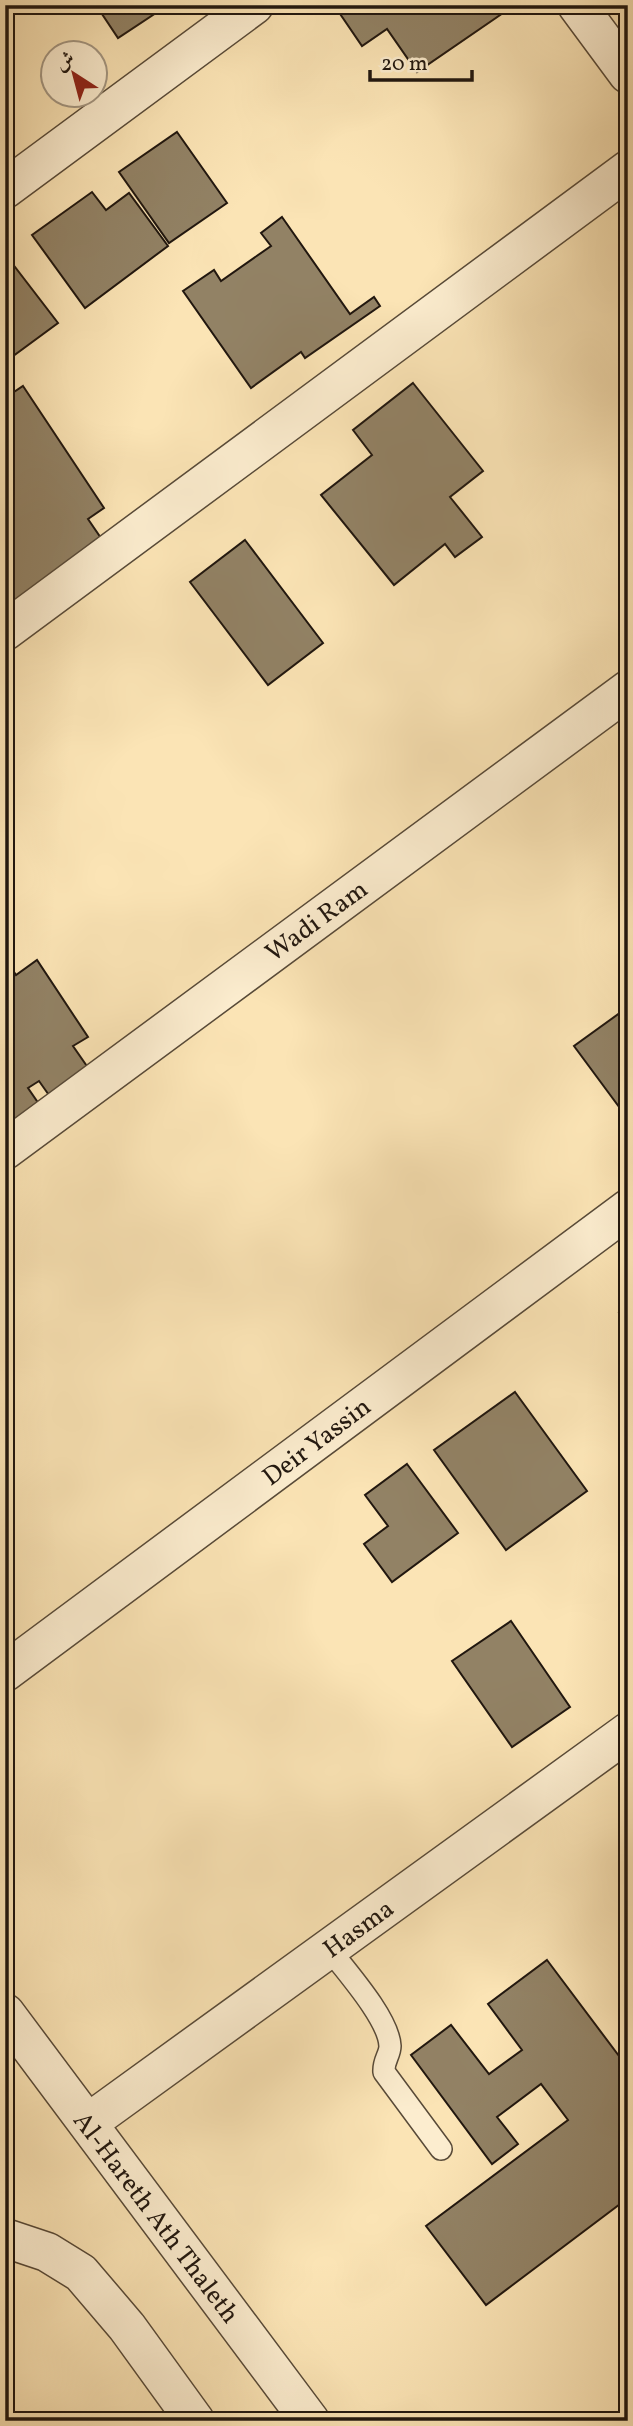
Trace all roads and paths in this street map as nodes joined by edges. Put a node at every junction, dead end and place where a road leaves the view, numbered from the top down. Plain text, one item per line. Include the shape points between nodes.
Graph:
1 (254, 5) edge
2 (577, 5) edge
3 (628, 75) edge
4 (628, 170) edge
5 (5, 189) edge
6 (5, 631) edge
7 (628, 690) edge
8 (5, 1150) edge
9 (628, 1209) edge
10 (5, 1672) edge
11 (628, 1732) edge
12 (329, 1948) junction
13 (5, 2013) edge
14 (88, 2123) junction
15 (441, 2149) dead end
16 (5, 2238) edge
17 (195, 2421) edge
18 (310, 2421) edge

1 - 5 street
2 - 3 street
4 - 6 street
7 - 8 street, Wadi Ram
9 - 10 street, Deir Yassin
11 - 12 street, Hasma
12 - 14 street, Hasma
12 - 15 lane via 387,2033 390,2045 384,2072
13 - 14 street, Al-Hareth Ath Thaleth
14 - 18 street, Al-Hareth Ath Thaleth
16 - 17 street via 47,2252 81,2273

